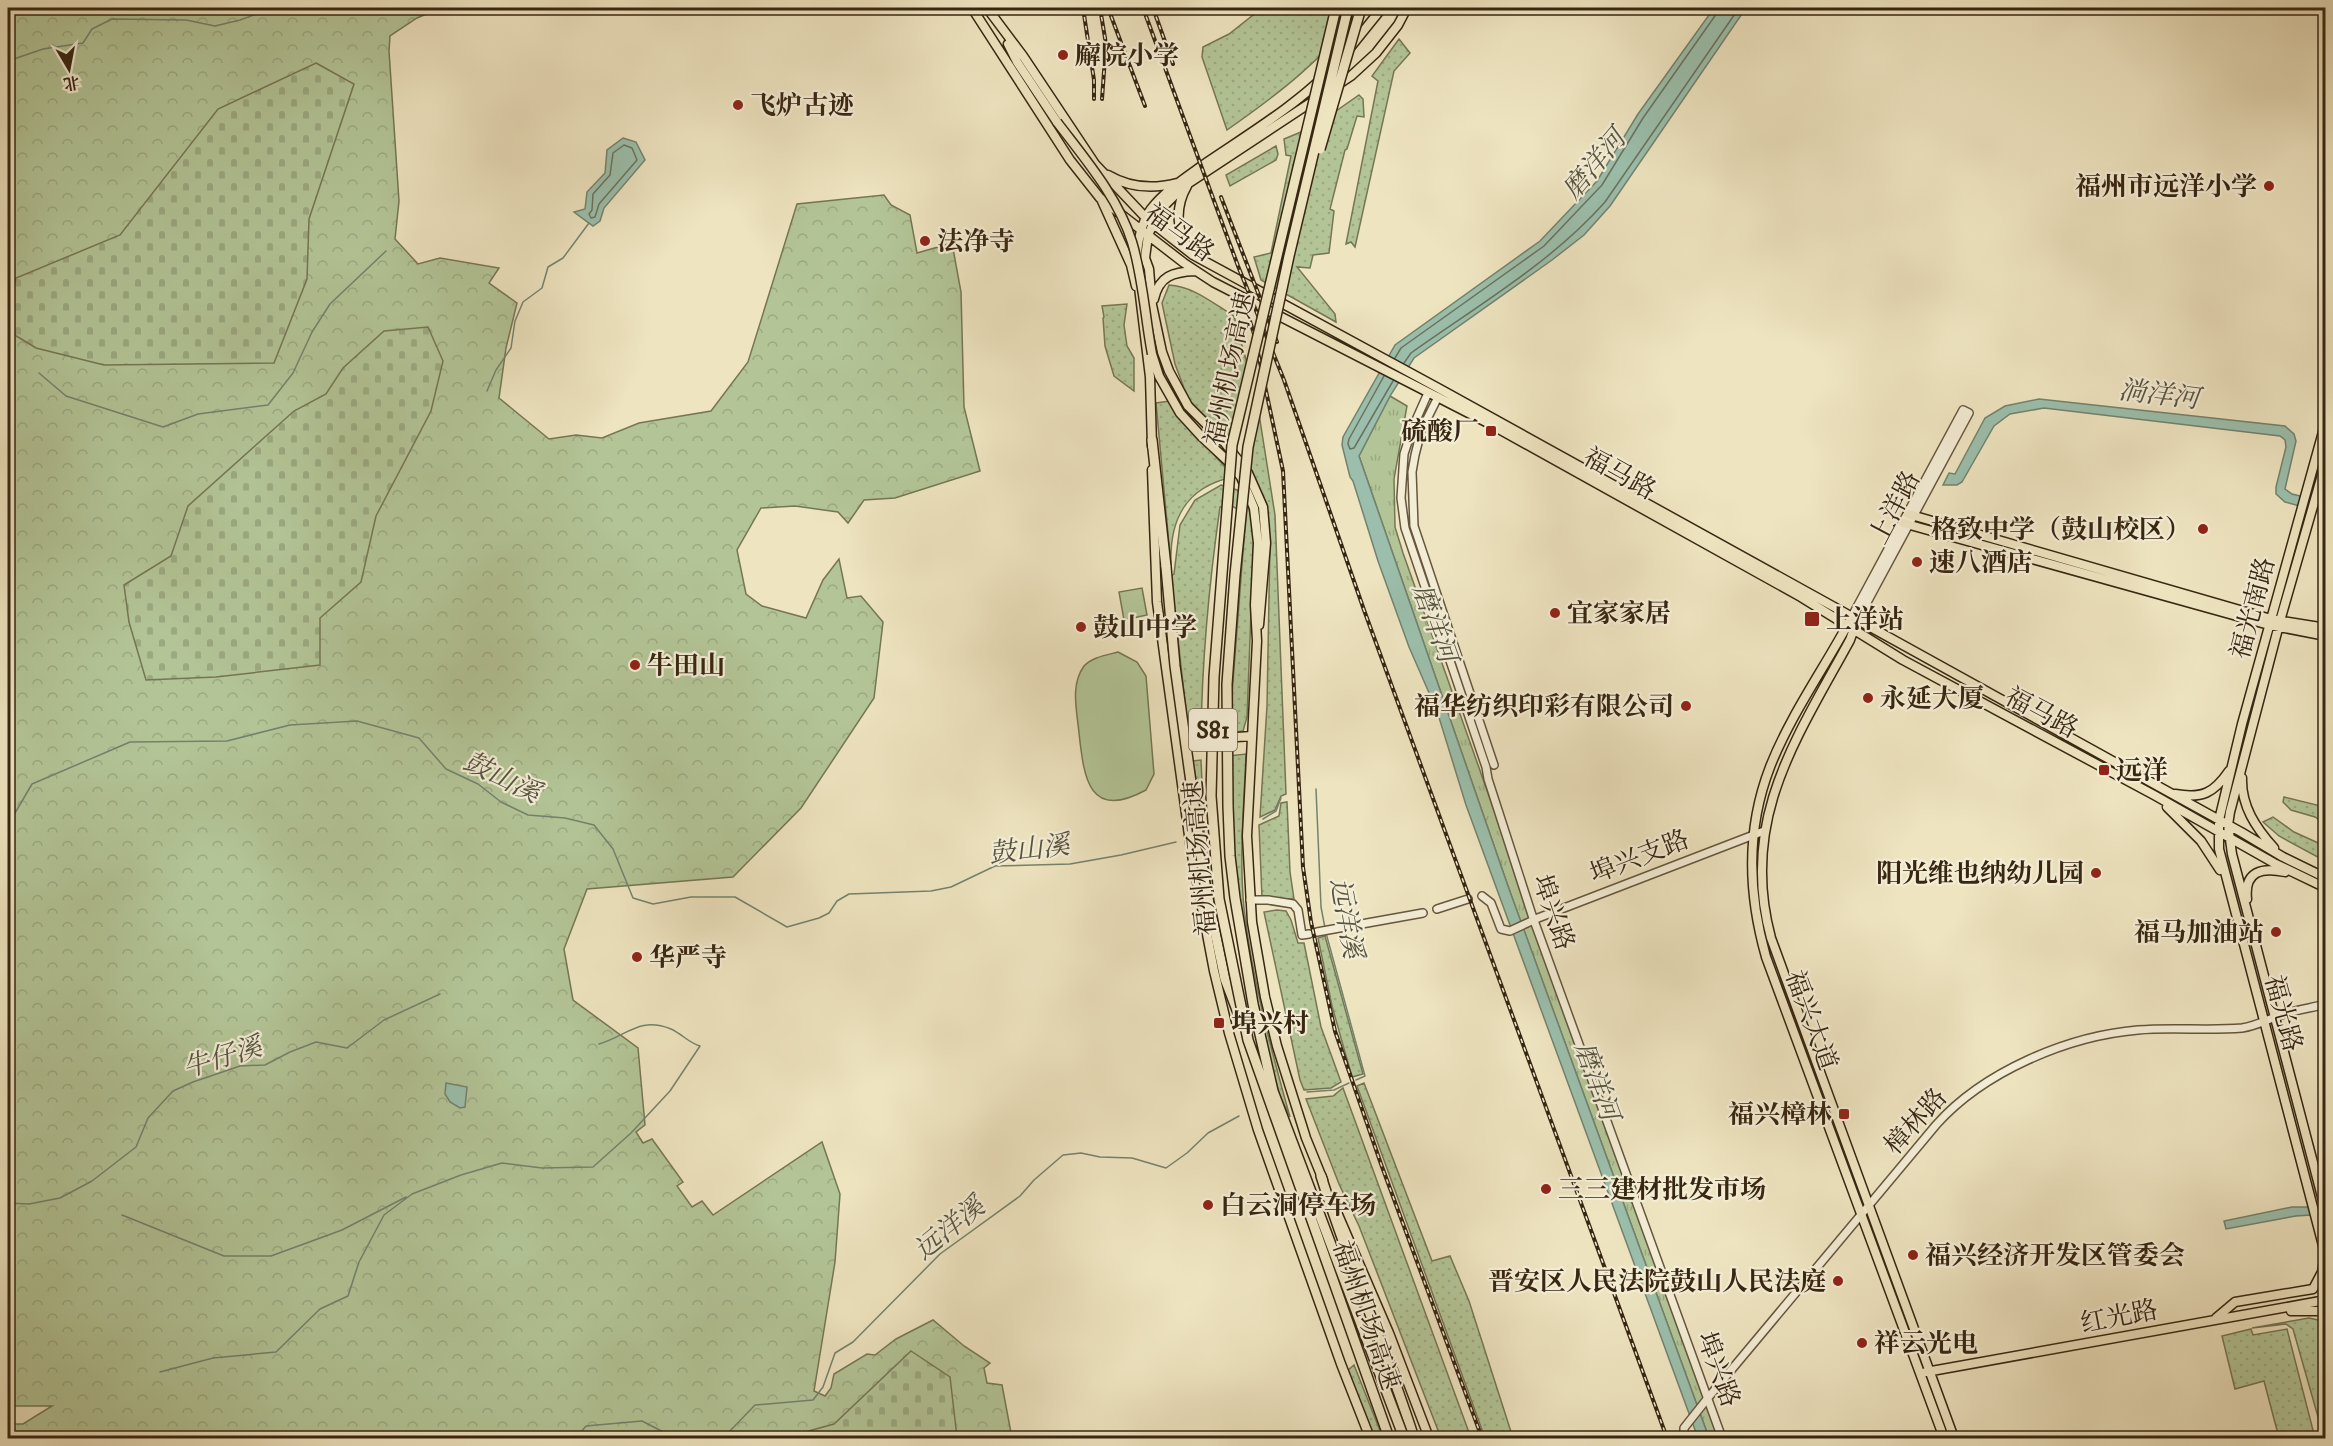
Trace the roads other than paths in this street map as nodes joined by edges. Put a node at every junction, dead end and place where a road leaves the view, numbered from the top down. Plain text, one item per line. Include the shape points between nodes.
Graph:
1 (972, 8) edge
2 (987, 8) edge
3 (1336, 8) edge
4 (1348, 8) edge
5 (1361, 8) edge
6 (1382, 8) edge
7 (1407, 8) edge
8 (1001, 30) junction
9 (1095, 164) junction
10 (1185, 182) junction
11 (1307, 185) junction
12 (1100, 198) junction
13 (1149, 221) junction
14 (1145, 233) junction
15 (1193, 255) junction
16 (1196, 271) junction
17 (1138, 292) junction
18 (1152, 305) junction
19 (1409, 378) junction
20 (1428, 393) junction
21 (1438, 397) junction
22 (1966, 412) dead end
23 (2325, 421) edge
24 (1152, 440) junction
25 (2325, 461) edge
26 (1910, 515) junction
27 (1906, 524) junction
28 (2270, 622) junction
29 (1852, 623) junction
30 (2279, 624) junction
31 (2325, 628) edge
32 (2325, 636) edge
33 (1257, 641) junction
34 (1252, 736) junction
35 (1175, 741) junction
36 (1490, 766) junction
37 (2242, 767) junction
38 (2231, 768) junction
39 (2170, 793) junction
40 (2158, 798) junction
41 (2227, 810) junction
42 (2219, 820) junction
43 (2228, 825) junction
44 (1764, 831) junction
45 (2219, 832) junction
46 (1754, 835) junction
47 (2229, 838) junction
48 (2283, 857) junction
49 (2296, 874) junction
50 (2325, 878) edge
51 (2227, 884) junction
52 (2325, 888) edge
53 (1482, 896) dead end
54 (1468, 899) dead end
55 (1250, 900) junction
56 (1437, 909) dead end
57 (1423, 914) dead end
58 (2248, 917) junction
59 (1534, 921) junction
60 (2325, 1004) edge
61 (2275, 1018) junction
62 (2265, 1021) junction
63 (1248, 1040) junction
64 (1321, 1176) junction
65 (1869, 1207) junction
66 (2324, 1208) edge
67 (1861, 1216) junction
68 (2325, 1256) edge
69 (2325, 1300) edge
70 (2325, 1311) edge
71 (2234, 1315) junction
72 (2214, 1319) junction
73 (1930, 1371) junction
74 (1920, 1373) junction
75 (1707, 1399) junction
76 (1370, 1438) edge
77 (1389, 1438) edge
78 (1404, 1438) edge
79 (1414, 1438) edge
80 (1429, 1438) edge
81 (1684, 1438) edge
82 (1722, 1438) edge
83 (1944, 1438) edge
84 (1954, 1438) edge

1 - 12 main road, 福马路 via 1070,160
2 - 8 main road, 福马路
3 - 63 highway, 福州机场高速 / S81, bridge via 1231,456 1214,676 1212,796 1219,899
4 - 11 highway, 福州机场高速 / S81, bridge
5 - 11 highway, bridge
6 - 10 main road via 1322,77
7 - 10 main road via 1376,53 1351,76
8 - 9 main road, 福马路 via 1023,56
8 - 33 main road, bridge via 1017,62 1112,198 1138,264 1159,376 1180,413 1232,465 1249,492 1258,543
9 - 10 main road via 1115,179 1142,187
9 - 13 main road, 福马路
10 - 13 main road via 1154,206
10 - 15 main road via 1178,220 1182,240
11 - 78 highway, 福州机场高速 / S81, bridge via 1248,447 1227,684 1230,856 1253,1004 1273,1091
12 - 14 main road, 福马路
12 - 17 main road via 1131,265
13 - 14 main road
13 - 15 main road, 福马路
14 - 16 main road, 福马路
14 - 17 main road via 1137,253
14 - 18 main road via 1144,258 1149,269
15 - 19 main road, 福马路 via 1386,360
16 - 18 main road via 1172,273 1163,279
16 - 19 main road, 福马路 via 1379,367
17 - 24 main road via 1150,377
18 - 33 main road via 1162,352 1178,391 1238,458 1263,507 1266,543
19 - 20 main road, 福马路
19 - 29 main road, 福马路
20 - 21 main road, 福马路
20 - 36 street, 埠兴路 via 1404,454 1401,498 1405,528
21 - 29 main road, 福马路
21 - 36 street, 埠兴路 via 1421,431 1414,464 1414,526
22 - 26 street, 上洋路
23 - 28 main road, 福光南路
24 - 35 main road via 1157,602
24 - 63 highway, bridge via 1175,666 1205,884 1225,979
25 - 30 main road, 福光南路
26 - 27 street, 上洋路
26 - 28 main road
27 - 28 main road
27 - 29 street, 上洋路
28 - 30 main road
28 - 38 main road, 福光南路
29 - 39 main road, 福马路
29 - 40 main road, 福马路 via 1903,660
29 - 44 main road, 福兴大道 via 1850,640 1788,754
29 - 46 main road, 福兴大道 via 1794,718 1770,767
30 - 31 main road
30 - 32 main road
30 - 37 main road, 福光南路
33 - 34 main road
34 - 35 main road
34 - 55 main road via 1247,836
35 - 76 main road via 1193,862 1230,1033 1258,1130
36 - 59 street, 埠兴路 via 1488,779
37 - 41 main road, 福光南路
37 - 48 main road via 2241,788 2247,811 2260,833
38 - 39 main road via 2220,784 2204,796
38 - 41 main road, 福光南路
39 - 42 main road, 福马路
40 - 45 main road, 福马路
40 - 51 main road via 2201,841
41 - 42 main road, 福光路
41 - 43 main road, 福光路
42 - 43 main road, 福马路
42 - 45 main road, 福光路
43 - 47 main road, 福光路
43 - 48 main road, 福马路
44 - 46 street, 埠兴支路
44 - 65 main road, 福兴大道 via 1763,895 1768,929
45 - 47 main road, 福马路
45 - 51 main road, 福光路
46 - 59 street, 埠兴支路
46 - 67 main road, 福兴大道 via 1752,889 1762,944
47 - 49 main road, 福马路
47 - 58 main road, 福光路
48 - 50 main road, 福马路
49 - 52 main road, 福马路
49 - 58 main road via 2268,869 2255,874 2246,889
51 - 62 main road, 福光路
53 - 59 street, 埠兴支路 via 1491,903 1502,929 1510,931
54 - 56 street
55 - 57 street via 1293,904 1310,934
55 - 64 main road via 1274,1036
58 - 61 main road, 福光路
59 - 75 street, 埠兴路
60 - 61 street, 樟林路
61 - 62 street, 樟林路
61 - 66 main road, 福光路
62 - 65 street, 樟林路 via 2245,1028 2120,1032 2049,1051 1956,1104
62 - 68 main road, 福光路
63 - 77 highway, 福州机场高速 / S81, bridge
64 - 79 highway
64 - 80 main road via 1354,1248
65 - 67 street, 樟林路
65 - 73 main road, 福兴大道
67 - 74 main road, 福兴大道
67 - 75 street, 樟林路
68 - 72 main road via 2313,1288 2235,1302
69 - 71 main road, 红光路
70 - 71 main road via 2298,1310 2262,1317
71 - 72 main road, 红光路
72 - 73 main road, 红光路
73 - 74 main road, 红光路
73 - 84 main road, 福兴大道
74 - 83 main road, 福兴大道
75 - 81 street, 樟林路 via 1687,1425
75 - 82 street, 埠兴路

